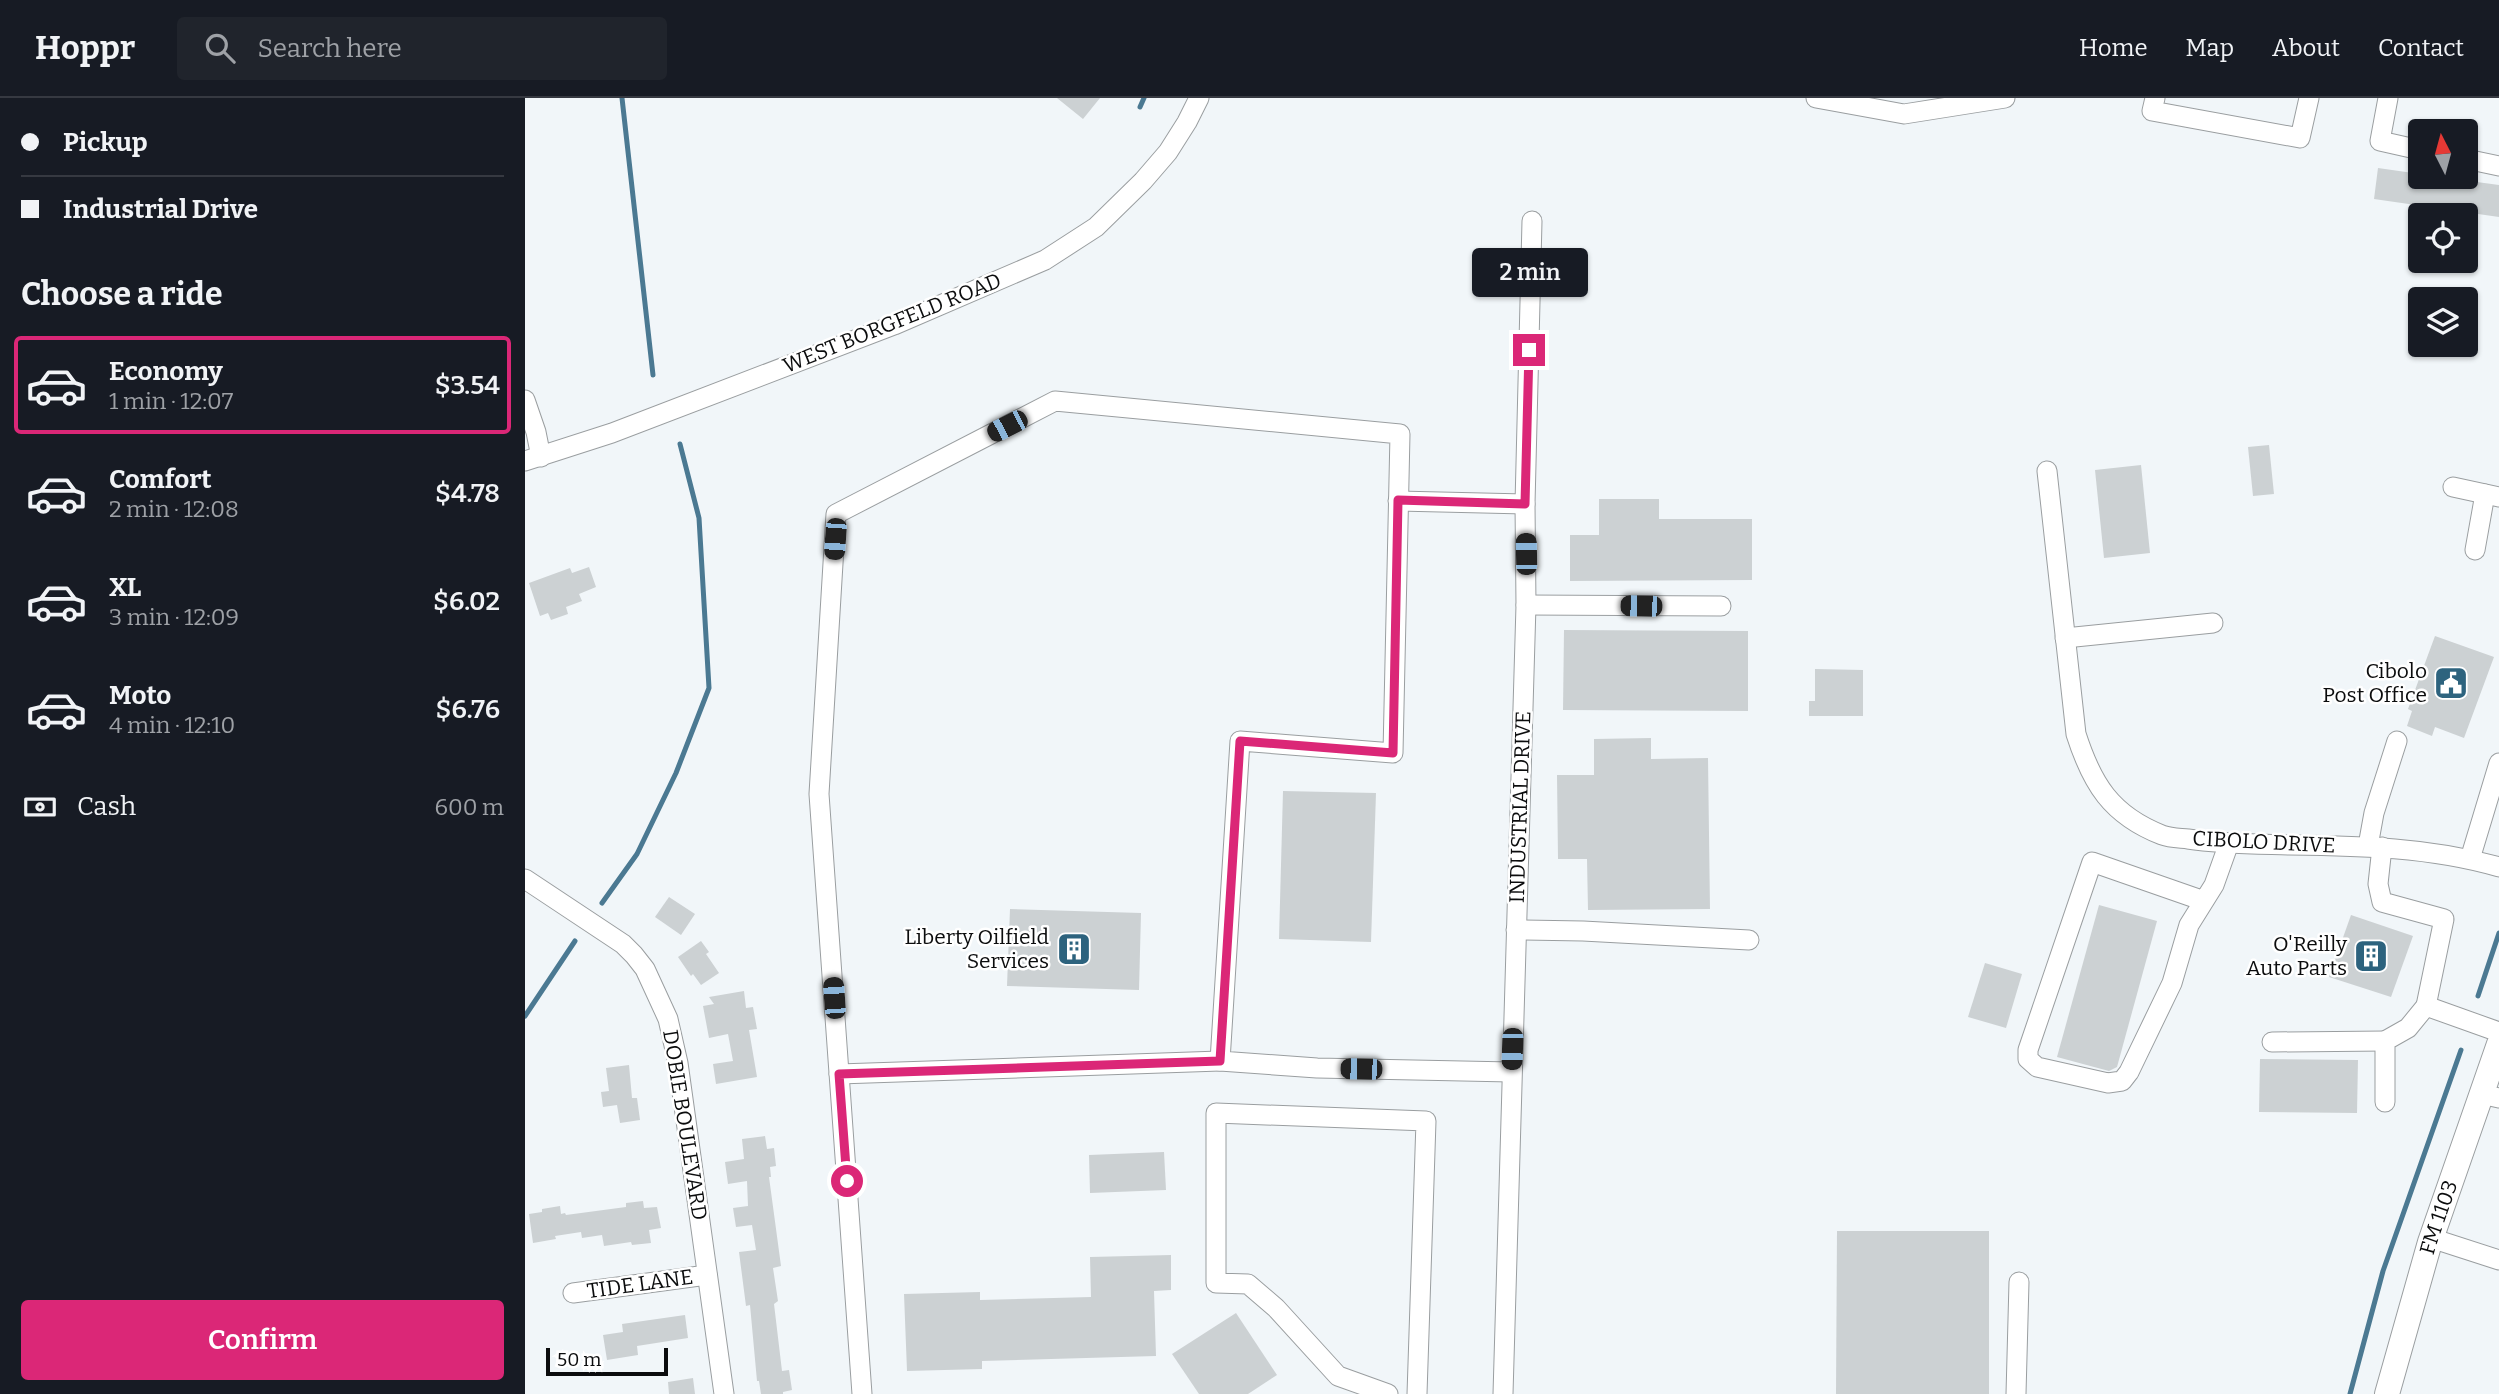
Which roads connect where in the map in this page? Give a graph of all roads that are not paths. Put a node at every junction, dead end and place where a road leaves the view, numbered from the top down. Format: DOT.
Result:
graph roads {
  1 [pos="1199,98"];
  2 [pos="1817,98"];
  3 [pos="2005,98"];
  4 [pos="2155,98"];
  5 [pos="2309,98"];
  6 [pos="2388,98"];
  7 [pos="1966,101"];
  8 [pos="2408,147"];
  9 [pos="2478,162"];
  10 [pos="2499,166"];
  11 [pos="1532,221"];
  12 [pos="525,400"];
  13 [pos="533,459"];
  14 [pos="2047,471"];
  15 [pos="2453,487"];
  16 [pos="2492,496"];
  17 [pos="1398,500"];
  18 [pos="1525,504"];
  19 [pos="2475,551"];
  20 [pos="1526,605"];
  21 [pos="1721,606"];
  22 [pos="2213,623"];
  23 [pos="2065,638"];
  24 [pos="2397,741"];
  25 [pos="2499,763"];
  26 [pos="2229,843"];
  27 [pos="2375,847"];
  28 [pos="2470,859"];
  29 [pos="2499,867"];
  30 [pos="525,879"];
  31 [pos="2204,901"];
  32 [pos="1516,930"];
  33 [pos="1749,940"];
  34 [pos="2426,1006"];
  35 [pos="2499,1032"];
  36 [pos="2385,1041"];
  37 [pos="2272,1042"];
  38 [pos="2499,1044"];
  39 [pos="1220,1061"];
  40 [pos="1511,1072"];
  41 [pos="839,1074"];
  42 [pos="2490,1096"];
  43 [pos="2385,1102"];
  44 [pos="2431,1238"];
  45 [pos="2499,1260"];
  46 [pos="707,1275"];
  47 [pos="2019,1282"];
  48 [pos="573,1293"];
  49 [pos="724,1394"];
  50 [pos="862,1394"];
  51 [pos="1388,1394"];
  52 [pos="1417,1394"];
  53 [pos="1503,1394"];
  54 [pos="2016,1394"];
  55 [pos="2387,1394"];
  1 -- 13 [label="street, WEST BORGFELD ROAD"];
  2 -- 7 [label="street"];
  3 -- 7 [label="street"];
  4 -- 5 [label="street"];
  6 -- 8 [label="street"];
  9 -- 10 [label="street"];
  11 -- 18 [label="street, INDUSTRIAL DRIVE"];
  12 -- 13 [label="street"];
  14 -- 23 [label="street, CIBOLO DRIVE"];
  15 -- 16 [label="street"];
  16 -- 19 [label="street"];
  17 -- 18 [label="street"];
  17 -- 39 [label="street"];
  17 -- 41 [label="street"];
  18 -- 20 [label="street, INDUSTRIAL DRIVE"];
  20 -- 21 [label="street"];
  20 -- 32 [label="street, INDUSTRIAL DRIVE"];
  22 -- 23 [label="street"];
  23 -- 26 [label="street, CIBOLO DRIVE"];
  24 -- 27 [label="street"];
  25 -- 28 [label="street"];
  26 -- 27 [label="street, CIBOLO DRIVE"];
  26 -- 31 [label="street"];
  27 -- 28 [label="street, CIBOLO DRIVE"];
  27 -- 34 [label="street"];
  28 -- 29 [label="street, CIBOLO DRIVE"];
  30 -- 46 [label="street, DOBIE BOULEVARD"];
  31 -- 31 [label="street"];
  32 -- 33 [label="street"];
  32 -- 40 [label="street, INDUSTRIAL DRIVE"];
  34 -- 35 [label="street"];
  34 -- 36 [label="street"];
  36 -- 37 [label="street"];
  36 -- 43 [label="street"];
  38 -- 42 [label="main road, FM 1103 / FM 1103"];
  39 -- 40 [label="street"];
  39 -- 41 [label="street"];
  40 -- 53 [label="street, INDUSTRIAL DRIVE"];
  41 -- 50 [label="street"];
  42 -- 44 [label="main road, FM 1103 / FM 1103"];
  44 -- 45 [label="street"];
  44 -- 55 [label="main road, FM 1103 / FM 1103"];
  46 -- 48 [label="street, TIDE LANE"];
  46 -- 49 [label="street, DOBIE BOULEVARD"];
  47 -- 54 [label="street"];
  51 -- 52 [label="street"];
}
